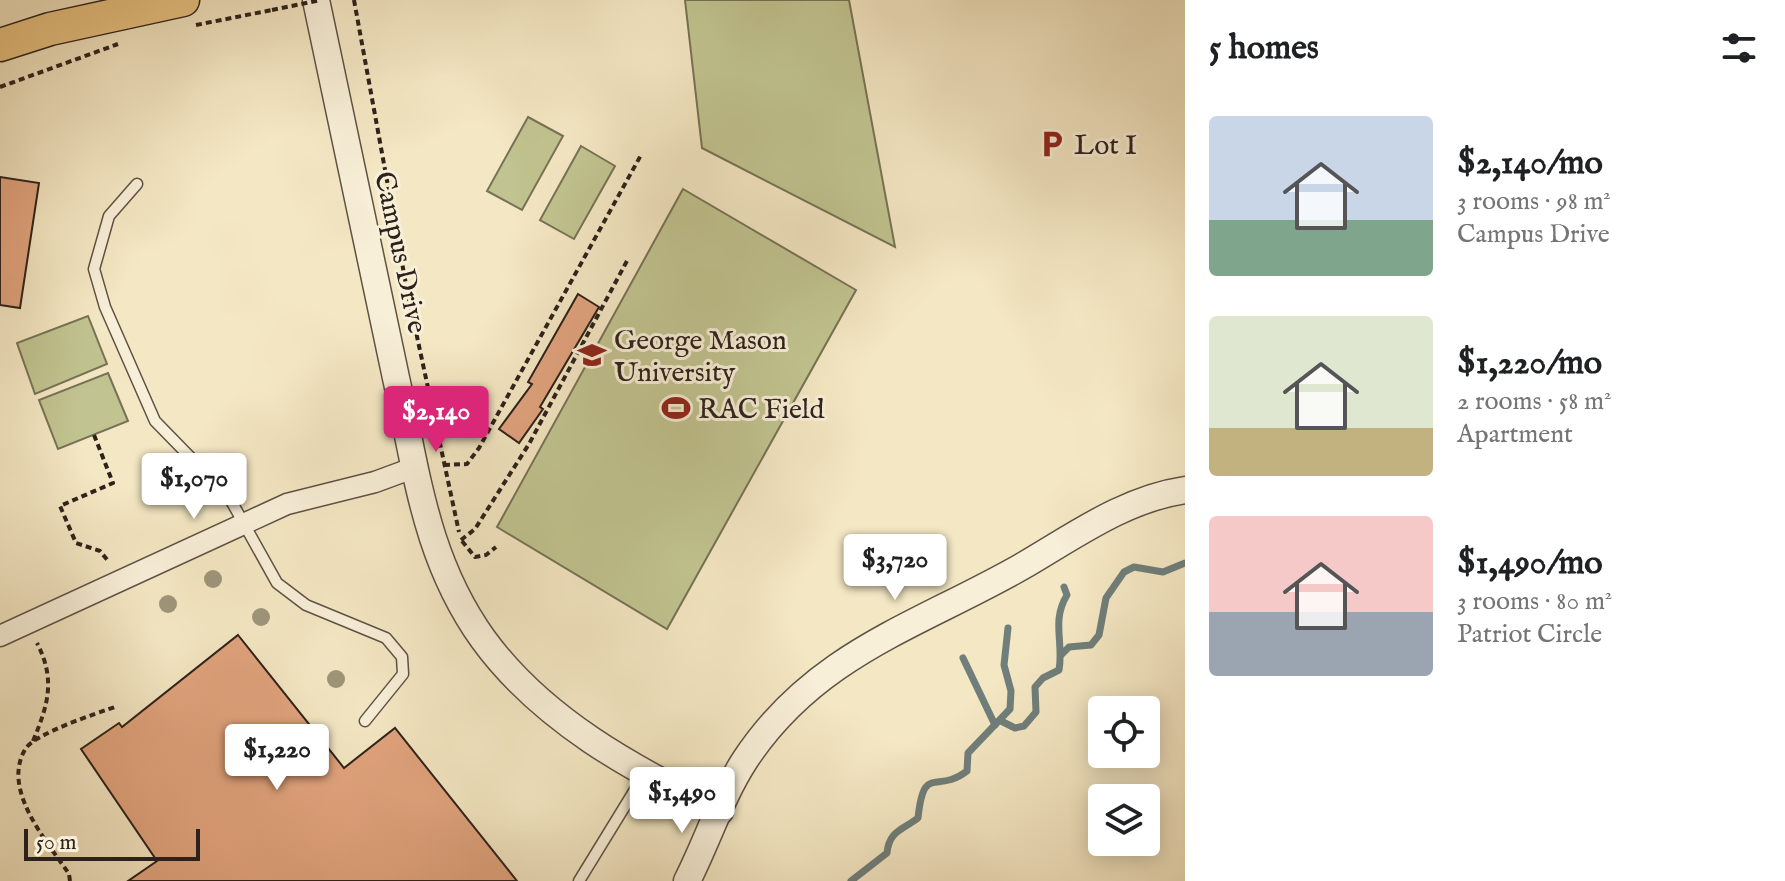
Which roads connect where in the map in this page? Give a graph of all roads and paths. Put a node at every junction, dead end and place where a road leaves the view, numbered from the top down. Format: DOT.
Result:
graph roads {
  1 [pos="318,0"];
  2 [pos="354,0"];
  3 [pos="182,14"];
  4 [pos="122,43"];
  5 [pos="0,45"];
  6 [pos="0,87"];
  7 [pos="641,155"];
  8 [pos="137,184"];
  9 [pos="628,259"];
  10 [pos="94,435"];
  11 [pos="444,465"];
  12 [pos="413,468"];
  13 [pos="1185,490"];
  14 [pos="243,522"];
  15 [pos="461,540"];
  16 [pos="433,546"];
  17 [pos="496,547"];
  18 [pos="126,577"];
  19 [pos="25,624"];
  20 [pos="0,636"];
  21 [pos="115,707"];
  22 [pos="365,721"];
  23 [pos="32,743"];
  24 [pos="645,773"];
  25 [pos="720,811"];
  26 [pos="70,881"];
  27 [pos="579,881"];
  28 [pos="687,881"];
  1 -- 3 [label="path, bridge"];
  1 -- 12 [label="street, Campus Drive"];
  2 -- 11 [label="path"];
  3 -- 5 [label="main road"];
  4 -- 6 [label="path"];
  7 -- 11 [label="path"];
  8 -- 14 [label="lane"];
  9 -- 15 [label="path"];
  10 -- 18 [label="path"];
  11 -- 15 [label="path"];
  12 -- 14 [label="street"];
  12 -- 16 [label="street, Campus Drive"];
  13 -- 25 [label="street"];
  14 -- 18 [label="street"];
  14 -- 22 [label="lane"];
  15 -- 16 [label="path"];
  15 -- 17 [label="path"];
  16 -- 24 [label="street, Campus Drive"];
  18 -- 19 [label="street"];
  19 -- 20 [label="street"];
  19 -- 23 [label="path"];
  21 -- 23 [label="path"];
  23 -- 26 [label="path"];
  24 -- 25 [label="street, Campus Drive"];
  24 -- 27 [label="lane"];
  25 -- 28 [label="street"];
}
